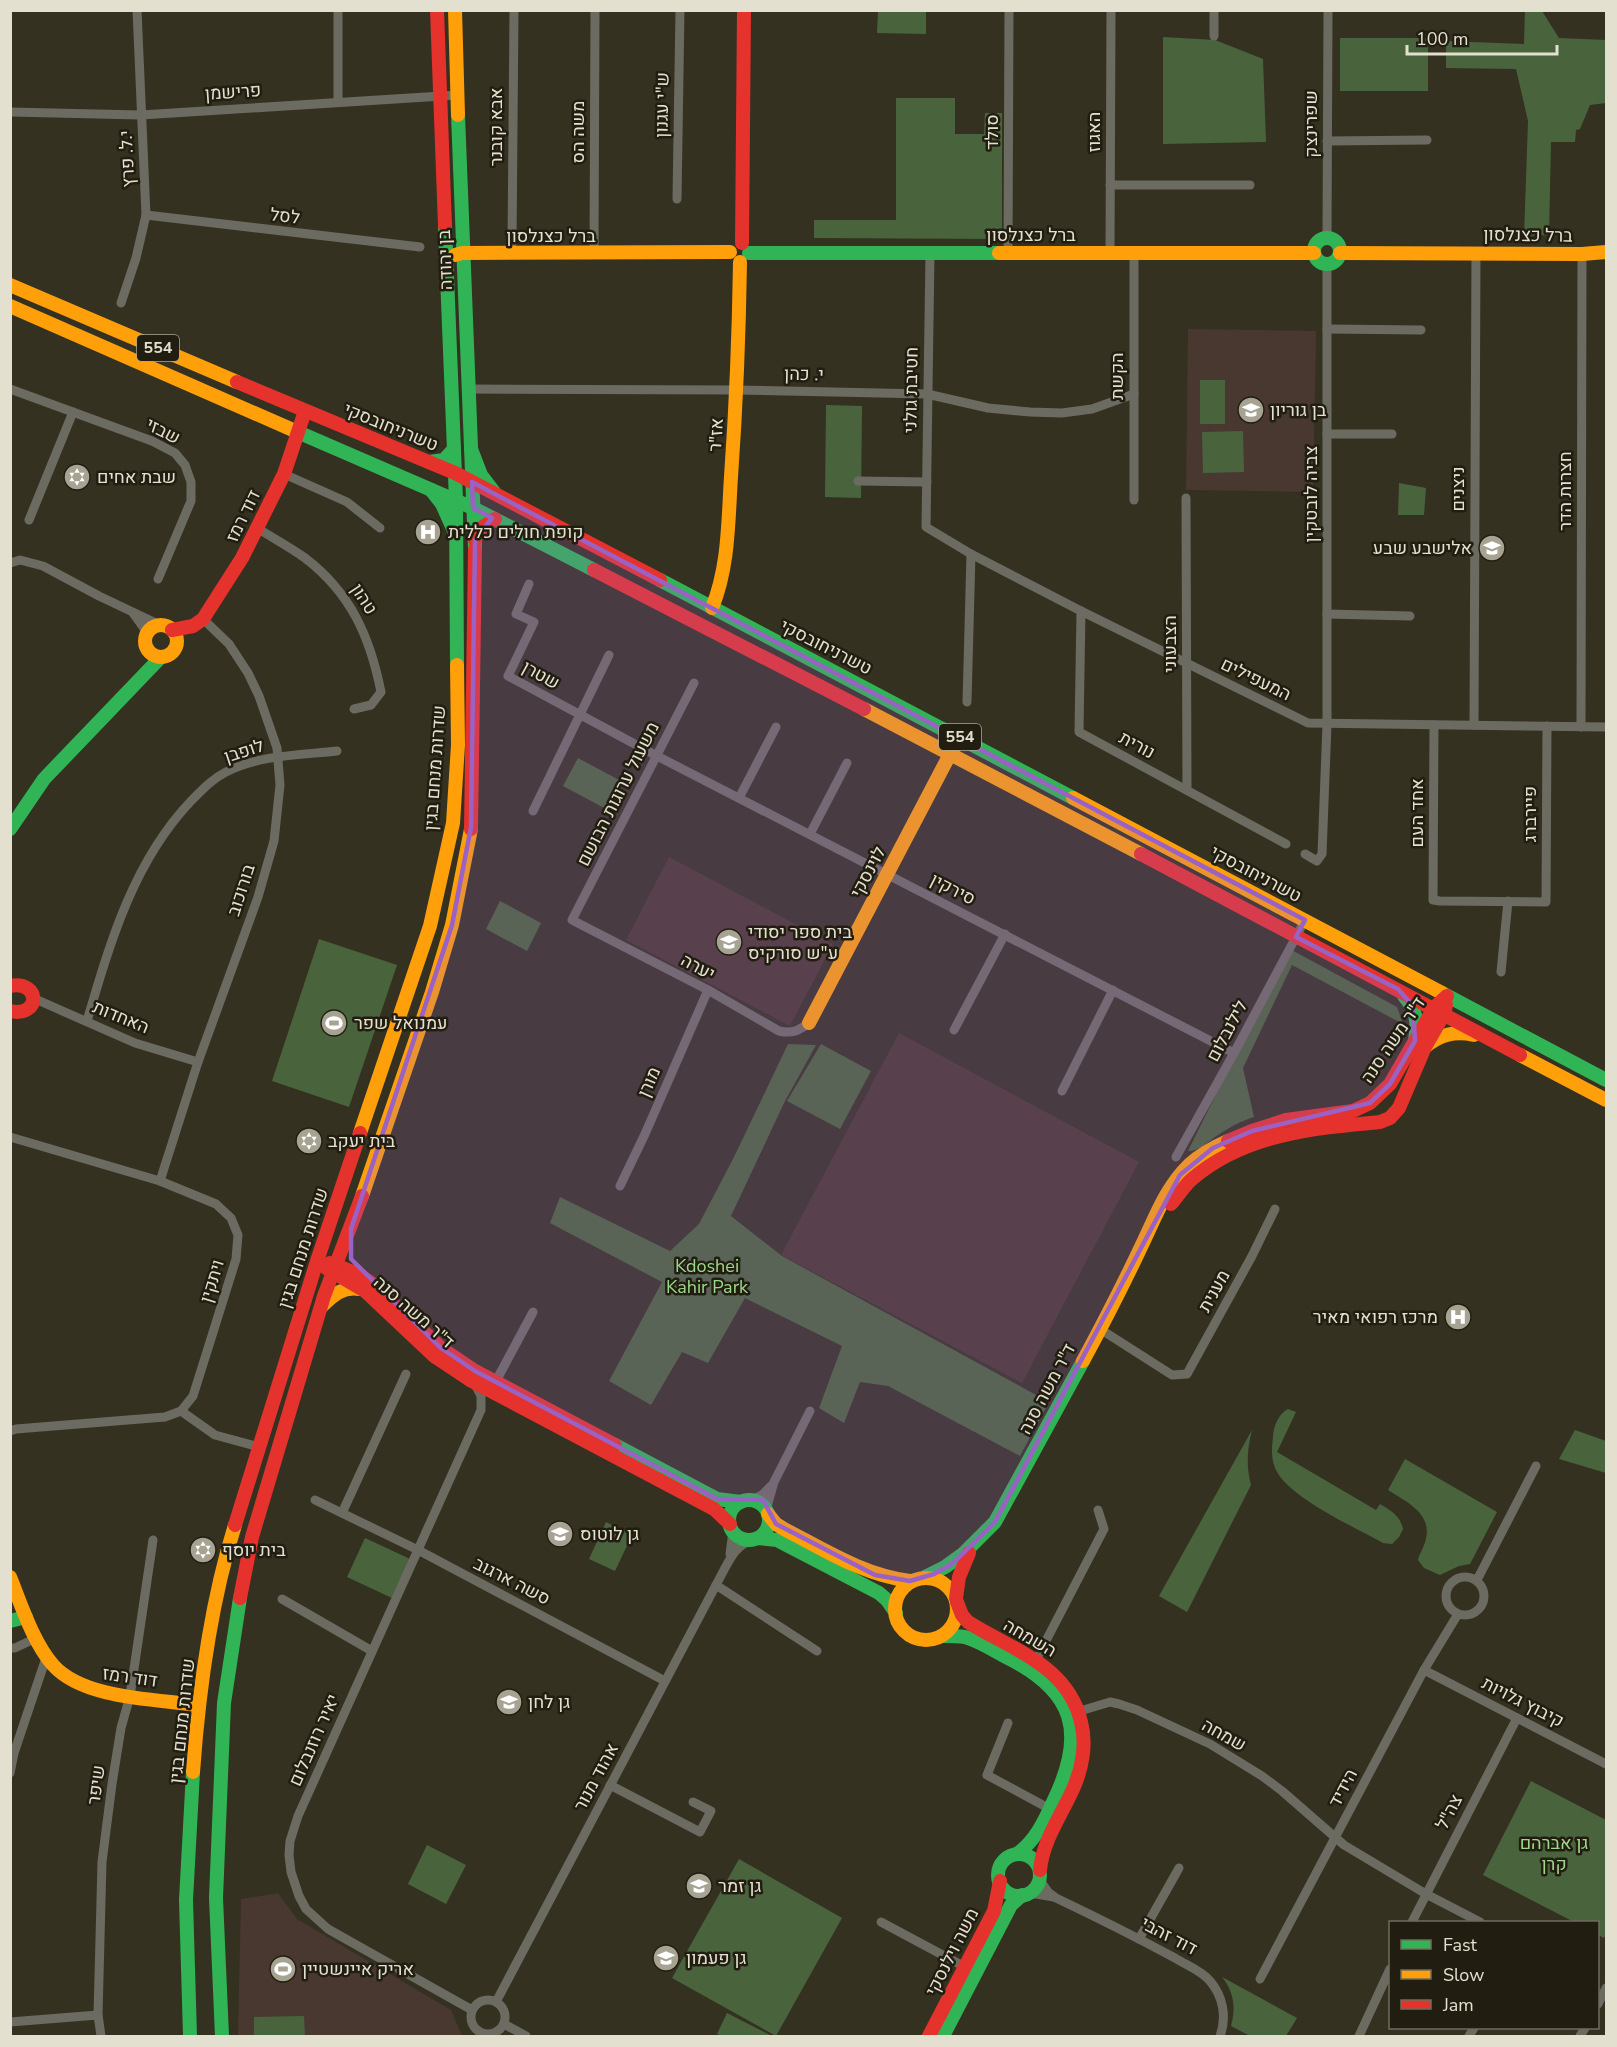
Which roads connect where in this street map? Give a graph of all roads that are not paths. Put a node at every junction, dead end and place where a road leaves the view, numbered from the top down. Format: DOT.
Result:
graph roads {
  1 [pos="137,10"];
  2 [pos="338,10"];
  3 [pos="437,10"];
  4 [pos="455,10"];
  5 [pos="514,10"];
  6 [pos="595,10"];
  7 [pos="680,10"];
  8 [pos="744,10"];
  9 [pos="1009,10"];
  10 [pos="1111,10"];
  11 [pos="1214,10"];
  12 [pos="1328,10"];
  13 [pos="1214,36"];
  14 [pos="458,94"];
  15 [pos="439,95"];
  16 [pos="338,102"];
  17 [pos="10,112"];
  18 [pos="141,115"];
  19 [pos="1427,140"];
  20 [pos="1327,141"];
  21 [pos="1110,185"];
  22 [pos="1250,185"];
  23 [pos="677,199"];
  24 [pos="146,215"];
  25 [pos="1327,238"];
  26 [pos="512,243"];
  27 [pos="420,247"];
  28 [pos="1476,252"];
  29 [pos="1606,252"];
  30 [pos="462,253"];
  31 [pos="594,253"];
  32 [pos="744,253"];
  33 [pos="930,253"];
  34 [pos="1008,253"];
  35 [pos="1110,253"];
  36 [pos="1134,253"];
  37 [pos="1314,253"];
  38 [pos="1340,253"];
  39 [pos="1582,254"];
  40 [pos="446,261"];
  41 [pos="1327,264"];
  42 [pos="10,285"];
  43 [pos="121,303"];
  44 [pos="10,306"];
  45 [pos="1327,329"];
  46 [pos="1420,330"];
  47 [pos="10,389"];
  48 [pos="469,389"];
  49 [pos="737,390"];
  50 [pos="927,394"];
  51 [pos="1134,394"];
  52 [pos="305,411"];
  53 [pos="73,412"];
  54 [pos="297,432"];
  55 [pos="1392,434"];
  56 [pos="1327,435"];
  57 [pos="454,449"];
  58 [pos="471,449"];
  59 [pos="429,462"];
  60 [pos="455,473"];
  61 [pos="284,474"];
  62 [pos="858,481"];
  63 [pos="472,482"];
  64 [pos="927,482"];
  65 [pos="427,486"];
  66 [pos="495,495"];
  67 [pos="1186,498"];
  68 [pos="456,500"];
  69 [pos="1134,500"];
  70 [pos="473,508"];
  71 [pos="495,519"];
  72 [pos="29,520"];
  73 [pos="926,527"];
  74 [pos="257,528"];
  75 [pos="380,528"];
  76 [pos="456,535"];
  77 [pos="475,540"];
  78 [pos="971,554"];
  79 [pos="10,563"];
  80 [pos="158,579"];
  81 [pos="529,584"];
  82 [pos="712,608"];
  83 [pos="132,611"];
  84 [pos="1081,611"];
  85 [pos="1327,614"];
  86 [pos="1410,616"];
  87 [pos="198,622"];
  88 [pos="166,628"];
  89 [pos="148,633"];
  90 [pos="177,643"];
  91 [pos="148,650"];
  92 [pos="609,655"];
  93 [pos="161,657"];
  94 [pos="1186,664"];
  95 [pos="139,679"];
  96 [pos="694,683"];
  97 [pos="967,702"];
  98 [pos="354,709"];
  99 [pos="580,715"];
  100 [pos="1327,724"];
  101 [pos="1434,725"];
  102 [pos="1474,726"];
  103 [pos="1547,726"];
  104 [pos="776,727"];
  105 [pos="1606,727"];
  106 [pos="1581,728"];
  107 [pos="959,737"];
  108 [pos="338,751"];
  109 [pos="950,754"];
  110 [pos="657,756"];
  111 [pos="278,757"];
  112 [pos="847,763"];
  113 [pos="1187,790"];
  114 [pos="739,798"];
  115 [pos="533,811"];
  116 [pos="10,829"];
  117 [pos="810,834"];
  118 [pos="1286,844"];
  119 [pos="1305,854"];
  120 [pos="887,874"];
  121 [pos="1508,901"];
  122 [pos="572,920"];
  123 [pos="1305,920"];
  124 [pos="1005,934"];
  125 [pos="1296,937"];
  126 [pos="1501,972"];
  127 [pos="12,982"];
  128 [pos="1398,989"];
  129 [pos="708,990"];
  130 [pos="1113,990"];
  131 [pos="1447,996"];
  132 [pos="33,998"];
  133 [pos="1439,1011"];
  134 [pos="11,1012"];
  135 [pos="87,1021"];
  136 [pos="809,1023"];
  137 [pos="954,1030"];
  138 [pos="1489,1038"];
  139 [pos="1420,1044"];
  140 [pos="1234,1053"];
  141 [pos="198,1062"];
  142 [pos="1606,1080"];
  143 [pos="1062,1091"];
  144 [pos="1606,1100"];
  145 [pos="10,1137"];
  146 [pos="1176,1157"];
  147 [pos="160,1181"];
  148 [pos="620,1186"];
  149 [pos="1275,1209"];
  150 [pos="351,1228"];
  151 [pos="1142,1248"];
  152 [pos="317,1260"];
  153 [pos="335,1269"];
  154 [pos="366,1286"];
  155 [pos="321,1307"];
  156 [pos="533,1312"];
  157 [pos="1100,1329"];
  158 [pos="406,1374"];
  159 [pos="474,1382"];
  160 [pos="495,1382"];
  161 [pos="505,1399"];
  162 [pos="481,1410"];
  163 [pos="181,1411"];
  164 [pos="810,1412"];
  165 [pos="10,1431"];
  166 [pos="259,1447"];
  167 [pos="1536,1466"];
  168 [pos="774,1482"];
  169 [pos="315,1500"];
  170 [pos="746,1501"];
  171 [pos="1098,1510"];
  172 [pos="767,1512"];
  173 [pos="342,1513"];
  174 [pos="731,1527"];
  175 [pos="754,1539"];
  176 [pos="153,1540"];
  177 [pos="977,1542"];
  178 [pos="418,1550"];
  179 [pos="725,1568"];
  180 [pos="10,1577"];
  181 [pos="924,1577"];
  182 [pos="1477,1580"];
  183 [pos="910,1581"];
  184 [pos="716,1585"];
  185 [pos="282,1599"];
  186 [pos="956,1600"];
  187 [pos="896,1613"];
  188 [pos="1458,1614"];
  189 [pos="26,1617"];
  190 [pos="10,1621"];
  191 [pos="942,1636"];
  192 [pos="36,1638"];
  193 [pos="10,1648"];
  194 [pos="372,1651"];
  195 [pos="818,1651"];
  196 [pos="47,1655"];
  197 [pos="1036,1660"];
  198 [pos="1424,1671"];
  199 [pos="665,1681"];
  200 [pos="130,1696"];
  201 [pos="198,1705"];
  202 [pos="1075,1713"];
  203 [pos="1516,1718"];
  204 [pos="1008,1723"];
  205 [pos="1606,1763"];
  206 [pos="10,1773"];
  207 [pos="610,1785"];
  208 [pos="693,1802"];
  209 [pos="1050,1809"];
  210 [pos="1336,1836"];
  211 [pos="1017,1854"];
  212 [pos="1179,1868"];
  213 [pos="1040,1875"];
  214 [pos="1000,1881"];
  215 [pos="1026,1894"];
  216 [pos="1426,1894"];
  217 [pos="1056,1898"];
  218 [pos="1413,1921"];
  219 [pos="1476,1921"];
  220 [pos="881,1922"];
  221 [pos="1139,1938"];
  222 [pos="965,1967"];
  223 [pos="1389,1971"];
  224 [pos="1260,1979"];
  225 [pos="496,2002"];
  226 [pos="472,2010"];
  227 [pos="98,2015"];
  228 [pos="10,2022"];
  229 [pos="504,2024"];
  230 [pos="101,2037"];
  231 [pos="189,2037"];
  232 [pos="222,2037"];
  233 [pos="526,2037"];
  234 [pos="929,2037"];
  235 [pos="943,2037"];
  236 [pos="1220,2037"];
  237 [pos="1359,2037"];
  1 -- 18 [label="street, י.ל. פרץ"];
  2 -- 16 [label="street"];
  3 -- 15 [label="main road, בן יהודה"];
  4 -- 14 [label="main road, בן יהודה"];
  5 -- 26 [label="street, אבא קובנר"];
  6 -- 31 [label="street, משה הס"];
  7 -- 23 [label="street, ש\"י עגנון"];
  8 -- 32 [label="main road, אז\"ר"];
  9 -- 34 [label="street, סולד"];
  10 -- 21 [label="street, האגוז"];
  11 -- 13 [label="street"];
  12 -- 20 [label="street, שפרינצק"];
  14 -- 15 [label="street, פרישמן"];
  14 -- 30 [label="main road, בן יהודה"];
  15 -- 16 [label="street, פרישמן"];
  15 -- 40 [label="main road, בן יהודה"];
  16 -- 18 [label="street, פרישמן"];
  17 -- 18 [label="street, פרישמן"];
  18 -- 24 [label="street, י.ל. פרץ"];
  19 -- 20 [label="street"];
  20 -- 25 [label="street, שפרינצק"];
  21 -- 22 [label="street"];
  21 -- 35 [label="street, האגוז"];
  24 -- 27 [label="street, לסל"];
  24 -- 43 [label="street, י.ל. פרץ"];
  25 -- 37 [label="main road"];
  25 -- 38 [label="main road"];
  28 -- 38 [label="main road, ברל כצנלסון"];
  28 -- 39 [label="main road, ברל כצנלסון"];
  28 -- 102 [label="street, ניצנים"];
  29 -- 39 [label="main road, ברל כצנלסון"];
  30 -- 31 [label="main road, ברל כצנלסון"];
  30 -- 40 [label="main road, ברל כצנלסון"];
  30 -- 48 [label="main road, בן יהודה"];
  31 -- 32 [label="main road, ברל כצנלסון"];
  32 -- 33 [label="main road, ברל כצנלסון"];
  32 -- 49 [label="main road, אז\"ר"];
  33 -- 34 [label="main road, ברל כצנלסון"];
  33 -- 50 [label="street, חטיבת גולני"];
  34 -- 35 [label="main road, ברל כצנלסון"];
  35 -- 36 [label="main road, ברל כצנלסון"];
  36 -- 37 [label="main road, ברל כצנלסון"];
  36 -- 51 [label="street, הקשת"];
  37 -- 41 [label="main road"];
  38 -- 41 [label="main road"];
  39 -- 106 [label="street, חצרות הדר"];
  40 -- 57 [label="main road, בן יהודה"];
  41 -- 45 [label="street, צביה לובטקין"];
  42 -- 52 [label="main road, טשרניחובסקי / 554"];
  44 -- 54 [label="main road, טשרניחובסקי / 554"];
  45 -- 46 [label="street"];
  45 -- 56 [label="street, צביה לובטקין"];
  47 -- 53 [label="street, שבזי"];
  48 -- 49 [label="street, י. כהן"];
  48 -- 58 [label="main road, בן יהודה"];
  49 -- 50 [label="street, י. כהן"];
  49 -- 82 [label="main road, אז\"ר"];
  50 -- 51 [label="street, י. כהן"];
  50 -- 64 [label="street, חטיבת גולני"];
  51 -- 69 [label="street, הקשת"];
  52 -- 54 [label="main road, דוד רמז"];
  52 -- 59 [label="main road, טשרניחובסקי / 554"];
  53 -- 72 [label="street"];
  53 -- 80 [label="street, שבזי"];
  54 -- 61 [label="main road, דוד רמז"];
  54 -- 65 [label="main road, טשרניחובסקי / 554"];
  55 -- 56 [label="street"];
  56 -- 85 [label="street, צביה לובטקין"];
  57 -- 59 [label="main road"];
  57 -- 60 [label="main road, בן יהודה"];
  58 -- 63 [label="main road, בן יהודה"];
  58 -- 66 [label="main road"];
  59 -- 60 [label="main road, טשרניחובסקי / 554"];
  60 -- 63 [label="main road, טשרניחובסקי / 554"];
  60 -- 68 [label="main road, שדרות מנחם בגין"];
  61 -- 74 [label="main road, דוד רמז"];
  61 -- 75 [label="street"];
  62 -- 64 [label="street"];
  63 -- 66 [label="main road, טשרניחובסקי / 554"];
  63 -- 70 [label="main road, בן יהודה"];
  64 -- 73 [label="street, חטיבת גולני"];
  65 -- 68 [label="main road, טשרניחובסקי / 554"];
  65 -- 76 [label="main road"];
  66 -- 82 [label="main road, טשרניחובסקי / 554"];
  67 -- 94 [label="street, הצבעוני"];
  68 -- 70 [label="main road, טשרניחובסקי / 554"];
  68 -- 76 [label="main road, שדרות מנחם בגין"];
  70 -- 71 [label="main road, טשרניחובסקי / 554"];
  70 -- 77 [label="main road, שדרות מנחם בגין"];
  71 -- 77 [label="main road"];
  71 -- 109 [label="main road, טשרניחובסקי / 554"];
  73 -- 78 [label="street, המעפילים"];
  74 -- 87 [label="main road, דוד רמז"];
  74 -- 98 [label="street, טהון"];
  76 -- 152 [label="main road, שדרות מנחם בגין"];
  77 -- 150 [label="main road, שדרות מנחם בגין"];
  78 -- 84 [label="street, המעפילים"];
  78 -- 97 [label="street"];
  79 -- 83 [label="street"];
  81 -- 99 [label="street, שטרן"];
  82 -- 107 [label="main road, טשרניחובסקי / 554"];
  83 -- 88 [label="street"];
  83 -- 89 [label="street"];
  84 -- 94 [label="street, המעפילים"];
  84 -- 113 [label="street, נורית"];
  85 -- 86 [label="street"];
  85 -- 100 [label="street, צביה לובטקין"];
  87 -- 88 [label="main road"];
  87 -- 90 [label="main road, דוד רמז"];
  87 -- 111 [label="street, בורוכוב"];
  88 -- 89 [label="main road"];
  88 -- 90 [label="main road"];
  89 -- 91 [label="main road"];
  90 -- 93 [label="main road"];
  91 -- 93 [label="main road"];
  91 -- 95 [label="main road"];
  92 -- 99 [label="street"];
  93 -- 95 [label="main road"];
  94 -- 100 [label="street, המעפילים"];
  94 -- 113 [label="street, הצבעוני"];
  95 -- 116 [label="main road"];
  96 -- 110 [label="street, משעול ערוגות הבושם"];
  99 -- 110 [label="street, שטרן"];
  99 -- 115 [label="street"];
  100 -- 101 [label="street, המעפילים"];
  100 -- 119 [label="street, צביה לובטקין"];
  101 -- 102 [label="street, המעפילים"];
  101 -- 121 [label="street, אחד העם"];
  102 -- 103 [label="street, המעפילים"];
  103 -- 106 [label="street, המעפילים"];
  103 -- 121 [label="street, פיירברג"];
  104 -- 114 [label="street"];
  105 -- 106 [label="street, המעפילים"];
  107 -- 109 [label="main road, לוינסקי"];
  107 -- 123 [label="main road, טשרניחובסקי / 554"];
  108 -- 111 [label="street, לופבן"];
  109 -- 120 [label="main road, לוינסקי"];
  109 -- 125 [label="main road, טשרניחובסקי / 554"];
  110 -- 114 [label="street, סירקין"];
  110 -- 122 [label="street, משעול ערוגות הבושם"];
  111 -- 135 [label="street, לופבן"];
  111 -- 141 [label="street, בורוכוב"];
  112 -- 117 [label="street"];
  113 -- 118 [label="street, נורית"];
  114 -- 117 [label="street, סירקין"];
  117 -- 120 [label="street, סירקין"];
  120 -- 124 [label="street, סירקין"];
  120 -- 136 [label="main road, לוינסקי"];
  121 -- 126 [label="street"];
  122 -- 129 [label="street, יערה"];
  123 -- 125 [label="street, לילנבלום"];
  123 -- 131 [label="main road, טשרניחובסקי / 554"];
  124 -- 130 [label="street, סירקין"];
  124 -- 137 [label="street"];
  125 -- 128 [label="main road, טשרניחובסקי / 554"];
  125 -- 140 [label="street, לילנבלום"];
  127 -- 132 [label="main road"];
  128 -- 133 [label="main road, טשרניחובסקי / 554"];
  128 -- 139 [label="main road"];
  129 -- 136 [label="street, יערה"];
  129 -- 148 [label="street, מורן"];
  130 -- 140 [label="street, סירקין"];
  130 -- 143 [label="street"];
  131 -- 133 [label="main road, ד\"ר משה סנה"];
  131 -- 142 [label="main road, טשרניחובסקי / 554"];
  132 -- 134 [label="main road"];
  132 -- 135 [label="street, האחדות"];
  133 -- 138 [label="main road, טשרניחובסקי / 554"];
  133 -- 139 [label="main road, ד\"ר משה סנה"];
  135 -- 141 [label="street, האחדות"];
  138 -- 139 [label="main road"];
  138 -- 144 [label="main road, טשרניחובסקי / 554"];
  139 -- 151 [label="main road, ד\"ר משה סנה"];
  139 -- 151 [label="main road, ד\"ר משה סנה"];
  140 -- 146 [label="street, לילנבלום"];
  141 -- 147 [label="street, בורוכוב"];
  145 -- 147 [label="street, ויתקין"];
  147 -- 163 [label="street, ויתקין"];
  149 -- 157 [label="street, מענית"];
  150 -- 153 [label="main road, שדרות מנחם בגין"];
  150 -- 154 [label="main road"];
  151 -- 157 [label="main road, ד\"ר משה סנה"];
  152 -- 153 [label="main road, ד\"ר משה סנה"];
  152 -- 166 [label="main road, שדרות מנחם בגין"];
  153 -- 154 [label="main road, ד\"ר משה סנה"];
  153 -- 155 [label="main road, שדרות מנחם בגין"];
  154 -- 155 [label="main road"];
  154 -- 159 [label="main road, ד\"ר משה סנה"];
  154 -- 160 [label="main road, ד\"ר משה סנה"];
  155 -- 232 [label="main road, שדרות מנחם בגין"];
  156 -- 160 [label="street"];
  157 -- 177 [label="main road, ד\"ר משה סנה"];
  158 -- 173 [label="street"];
  159 -- 161 [label="main road, ד\"ר משה סנה"];
  159 -- 162 [label="street"];
  160 -- 170 [label="main road, ד\"ר משה סנה"];
  161 -- 162 [label="street"];
  161 -- 174 [label="main road, ד\"ר משה סנה"];
  162 -- 178 [label="street, יאיר רוזנבלום"];
  163 -- 165 [label="street"];
  163 -- 166 [label="street"];
  164 -- 168 [label="street"];
  166 -- 201 [label="main road, שדרות מנחם בגין"];
  167 -- 182 [label="street"];
  168 -- 170 [label="street"];
  168 -- 172 [label="street"];
  169 -- 173 [label="street, סשה ארגוב"];
  170 -- 172 [label="main road"];
  170 -- 174 [label="main road"];
  171 -- 197 [label="street"];
  172 -- 175 [label="main road"];
  172 -- 183 [label="main road"];
  173 -- 178 [label="street, סשה ארגוב"];
  174 -- 175 [label="main road"];
  174 -- 179 [label="street, אהוד מנור"];
  175 -- 179 [label="street, אהוד מנור"];
  175 -- 187 [label="main road"];
  176 -- 200 [label="street, שיפר"];
  177 -- 181 [label="main road, ד\"ר משה סנה"];
  177 -- 186 [label="main road, ד\"ר משה סנה"];
  178 -- 194 [label="street, יאיר רוזנבלום"];
  178 -- 199 [label="street, סשה ארגוב"];
  179 -- 184 [label="street, אהוד מנור"];
  180 -- 189 [label="main road, דוד רמז"];
  181 -- 183 [label="main road"];
  181 -- 186 [label="main road"];
  182 -- 188 [label="street"];
  182 -- 188 [label="street"];
  183 -- 187 [label="main road"];
  184 -- 195 [label="street"];
  184 -- 199 [label="street, אהוד מנור"];
  185 -- 194 [label="street"];
  186 -- 191 [label="main road"];
  186 -- 197 [label="main road, השמחה"];
  187 -- 191 [label="main road"];
  188 -- 198 [label="street, הידיד"];
  189 -- 190 [label="main road"];
  189 -- 192 [label="main road, דוד רמז"];
  191 -- 202 [label="main road, השמחה"];
  192 -- 193 [label="street"];
  192 -- 196 [label="main road, דוד רמז"];
  194 -- 226 [label="street, יאיר רוזנבלום"];
  196 -- 200 [label="main road, דוד רמז"];
  196 -- 206 [label="street"];
  197 -- 202 [label="main road, השמחה"];
  198 -- 203 [label="street, קיבוץ גלויות"];
  198 -- 210 [label="street, הידיד"];
  199 -- 207 [label="street, אהוד מנור"];
  200 -- 201 [label="main road, דוד רמז"];
  200 -- 227 [label="street, שיפר"];
  201 -- 231 [label="main road, שדרות מנחם בגין"];
  202 -- 209 [label="main road"];
  202 -- 210 [label="street, שמחה"];
  202 -- 213 [label="main road"];
  203 -- 205 [label="street, קיבוץ גלויות"];
  203 -- 216 [label="street, צה\"ל"];
  204 -- 209 [label="street"];
  207 -- 208 [label="street"];
  207 -- 225 [label="street, אהוד מנור"];
  209 -- 211 [label="main road"];
  210 -- 216 [label="street, שמחה"];
  210 -- 224 [label="street, הידיד"];
  211 -- 213 [label="main road"];
  211 -- 214 [label="main road"];
  212 -- 221 [label="street"];
  213 -- 215 [label="main road"];
  213 -- 217 [label="street, דוד זהבי"];
  214 -- 215 [label="main road"];
  214 -- 222 [label="main road, משה וילנסקי"];
  215 -- 217 [label="street, דוד זהבי"];
  215 -- 235 [label="main road, משה וילנסקי"];
  216 -- 218 [label="street, צה\"ל"];
  216 -- 219 [label="street, שמחה"];
  217 -- 221 [label="street, דוד זהבי"];
  220 -- 222 [label="street"];
  221 -- 236 [label="street, דוד זהבי"];
  222 -- 234 [label="main road, משה וילנסקי"];
  223 -- 237 [label="street"];
  225 -- 226 [label="street"];
  225 -- 229 [label="street"];
  226 -- 229 [label="street"];
  227 -- 228 [label="street"];
  227 -- 230 [label="street, שיפר"];
  229 -- 233 [label="street"];
}
